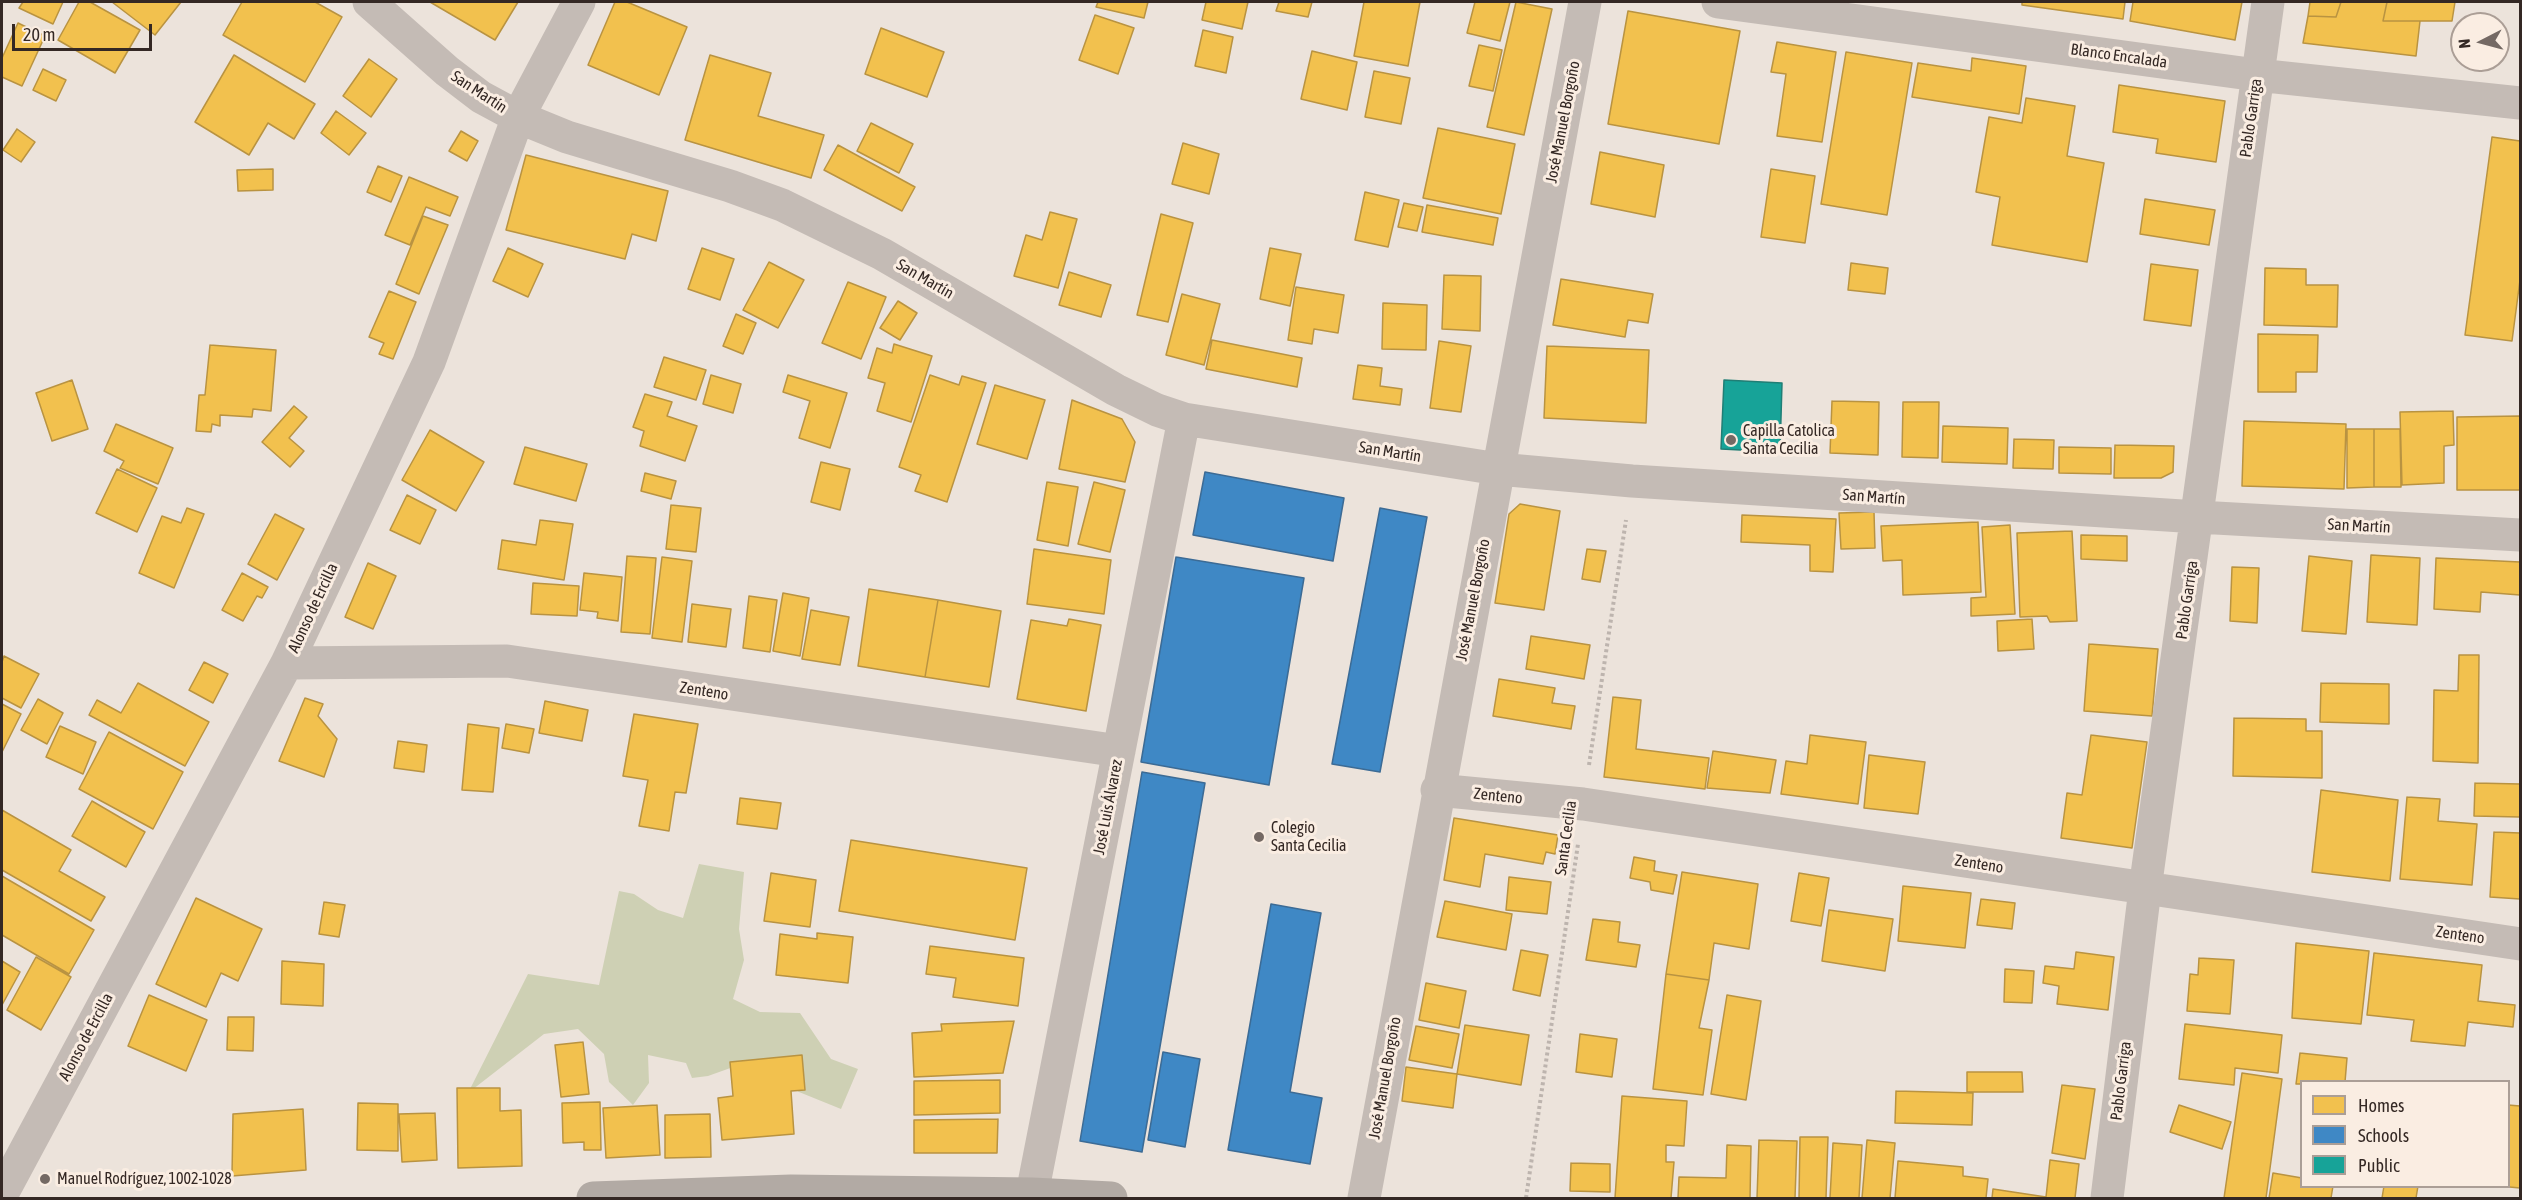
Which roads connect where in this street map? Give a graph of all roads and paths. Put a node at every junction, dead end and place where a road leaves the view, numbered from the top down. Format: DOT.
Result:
graph roads {
  1 [pos="369,2"];
  2 [pos="579,2"];
  3 [pos="1585,2"];
  4 [pos="1718,2"];
  5 [pos="2268,2"];
  6 [pos="2257,75"];
  7 [pos="2520,103"];
  8 [pos="518,117"];
  9 [pos="1184,419"];
  10 [pos="1498,469"];
  11 [pos="1632,481"];
  12 [pos="2198,517"];
  13 [pos="2520,535"];
  14 [pos="287,663"];
  15 [pos="1119,751"];
  16 [pos="1437,790"];
  17 [pos="1583,804"];
  18 [pos="2145,889"];
  19 [pos="2520,944"];
  20 [pos="2,1194"];
  21 [pos="1032,1194"];
  22 [pos="593,1198"];
  23 [pos="1111,1198"];
  24 [pos="1364,1198"];
  25 [pos="1526,1198"];
  26 [pos="2107,1198"];
  1 -- 8 [label="street, San Martín"];
  2 -- 8 [label="street, Alonso de Ercilla"];
  3 -- 10 [label="street, José Manuel Borgoño"];
  4 -- 6 [label="street, Blanco Encalada"];
  5 -- 6 [label="street, Pablo Garriga"];
  6 -- 7 [label="street, Blanco Encalada"];
  6 -- 12 [label="street, Pablo Garriga"];
  8 -- 9 [label="street, San Martín"];
  8 -- 14 [label="street, Alonso de Ercilla"];
  9 -- 10 [label="street, San Martín"];
  9 -- 15 [label="street, José Luis Álvarez"];
  10 -- 11 [label="street, San Martín"];
  10 -- 16 [label="street, José Manuel Borgoño"];
  11 -- 12 [label="street, San Martín"];
  11 -- 17 [label="path, Santa Cecilia"];
  12 -- 13 [label="street, San Martín"];
  12 -- 18 [label="street, Pablo Garriga"];
  14 -- 15 [label="street, Zenteno"];
  14 -- 20 [label="street, Alonso de Ercilla"];
  15 -- 21 [label="street, José Luis Álvarez"];
  16 -- 17 [label="street, Zenteno"];
  16 -- 24 [label="street, José Manuel Borgoño"];
  17 -- 18 [label="street, Zenteno"];
  17 -- 25 [label="path, Santa Cecilia"];
  18 -- 19 [label="street, Zenteno"];
  18 -- 26 [label="street, Pablo Garriga"];
  21 -- 22 [label="main road"];
  21 -- 23 [label="main road"];
}
